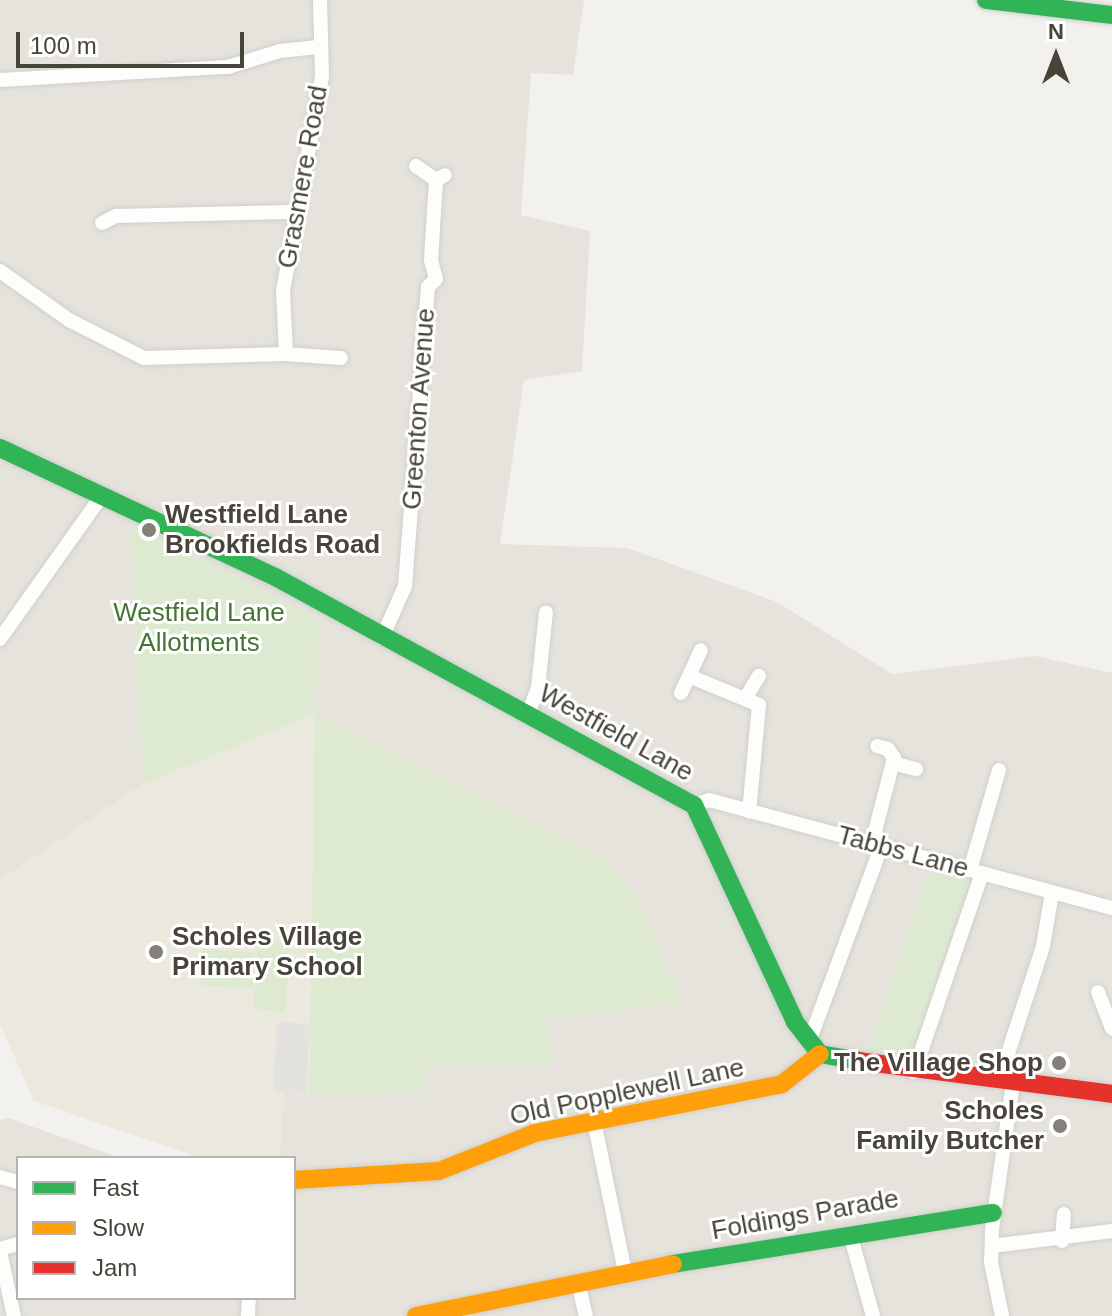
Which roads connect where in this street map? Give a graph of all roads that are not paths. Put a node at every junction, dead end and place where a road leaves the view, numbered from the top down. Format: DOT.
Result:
graph roads {
  1 [pos="320,0"];
  2 [pos="986,0"];
  3 [pos="1112,15"];
  4 [pos="318,47"];
  5 [pos="0,80"];
  6 [pos="416,166"];
  7 [pos="298,212"];
  8 [pos="102,223"];
  9 [pos="0,271"];
  10 [pos="286,354"];
  11 [pos="341,358"];
  12 [pos="0,448"];
  13 [pos="101,497"];
  14 [pos="546,612"];
  15 [pos="382,638"];
  16 [pos="0,639"];
  17 [pos="701,650"];
  18 [pos="689,676"];
  19 [pos="759,676"];
  20 [pos="681,693"];
  21 [pos="745,699"];
  22 [pos="528,714"];
  23 [pos="877,746"];
  24 [pos="893,760"];
  25 [pos="916,769"];
  26 [pos="999,770"];
  27 [pos="694,805"];
  28 [pos="749,812"];
  29 [pos="877,844"];
  30 [pos="976,871"];
  31 [pos="1052,893"];
  32 [pos="1112,908"];
  33 [pos="1098,992"];
  34 [pos="1112,1028"];
  35 [pos="815,1048"];
  36 [pos="914,1072"];
  37 [pos="1006,1082"];
  38 [pos="1112,1094"];
  39 [pos="594,1121"];
  40 [pos="296,1180"];
  41 [pos="993,1213"];
  42 [pos="1064,1214"];
  43 [pos="1112,1231"];
  44 [pos="850,1234"];
  45 [pos="1062,1241"];
  46 [pos="992,1246"];
  47 [pos="0,1251"];
  48 [pos="625,1272"];
  49 [pos="578,1282"];
  50 [pos="14,1316"];
  51 [pos="416,1316"];
  52 [pos="586,1316"];
  53 [pos="873,1316"];
  54 [pos="1002,1316"];
  1 -- 4 [label="street, Grasmere Road"];
  2 -- 3 [label="main road"];
  4 -- 5 [label="street"];
  4 -- 7 [label="street, Grasmere Road"];
  6 -- 15 [label="street, Greenton Avenue"];
  7 -- 8 [label="street"];
  7 -- 10 [label="street, Grasmere Road"];
  9 -- 10 [label="street"];
  10 -- 11 [label="street"];
  12 -- 13 [label="main road, Westfield Lane"];
  13 -- 15 [label="main road, Westfield Lane"];
  13 -- 16 [label="street"];
  14 -- 22 [label="street"];
  15 -- 22 [label="main road, Westfield Lane"];
  17 -- 18 [label="street"];
  18 -- 20 [label="street"];
  18 -- 21 [label="street"];
  19 -- 21 [label="street"];
  21 -- 28 [label="street"];
  22 -- 27 [label="main road, Westfield Lane"];
  23 -- 24 [label="street"];
  24 -- 25 [label="street"];
  24 -- 29 [label="street"];
  26 -- 30 [label="street"];
  27 -- 28 [label="street, Tabbs Lane"];
  27 -- 35 [label="main road, Westfield Lane"];
  28 -- 29 [label="street, Tabbs Lane"];
  29 -- 30 [label="street, Tabbs Lane"];
  29 -- 35 [label="street"];
  30 -- 31 [label="street, Tabbs Lane"];
  30 -- 36 [label="street"];
  31 -- 32 [label="street, Tabbs Lane"];
  31 -- 37 [label="street"];
  33 -- 34 [label="street"];
  35 -- 36 [label="main road"];
  35 -- 39 [label="main road, Old Popplewell Lane"];
  36 -- 37 [label="main road"];
  37 -- 38 [label="main road"];
  37 -- 41 [label="street"];
  39 -- 40 [label="main road, Old Popplewell Lane"];
  39 -- 48 [label="street"];
  41 -- 44 [label="main road, Foldings Parade"];
  41 -- 46 [label="street"];
  42 -- 45 [label="street"];
  43 -- 45 [label="street"];
  44 -- 48 [label="main road, Foldings Parade"];
  44 -- 53 [label="street"];
  45 -- 46 [label="street"];
  46 -- 54 [label="street"];
  47 -- 50 [label="street"];
  48 -- 49 [label="main road, Foldings Parade"];
  49 -- 51 [label="main road, Foldings Parade"];
  49 -- 52 [label="street"];
}
